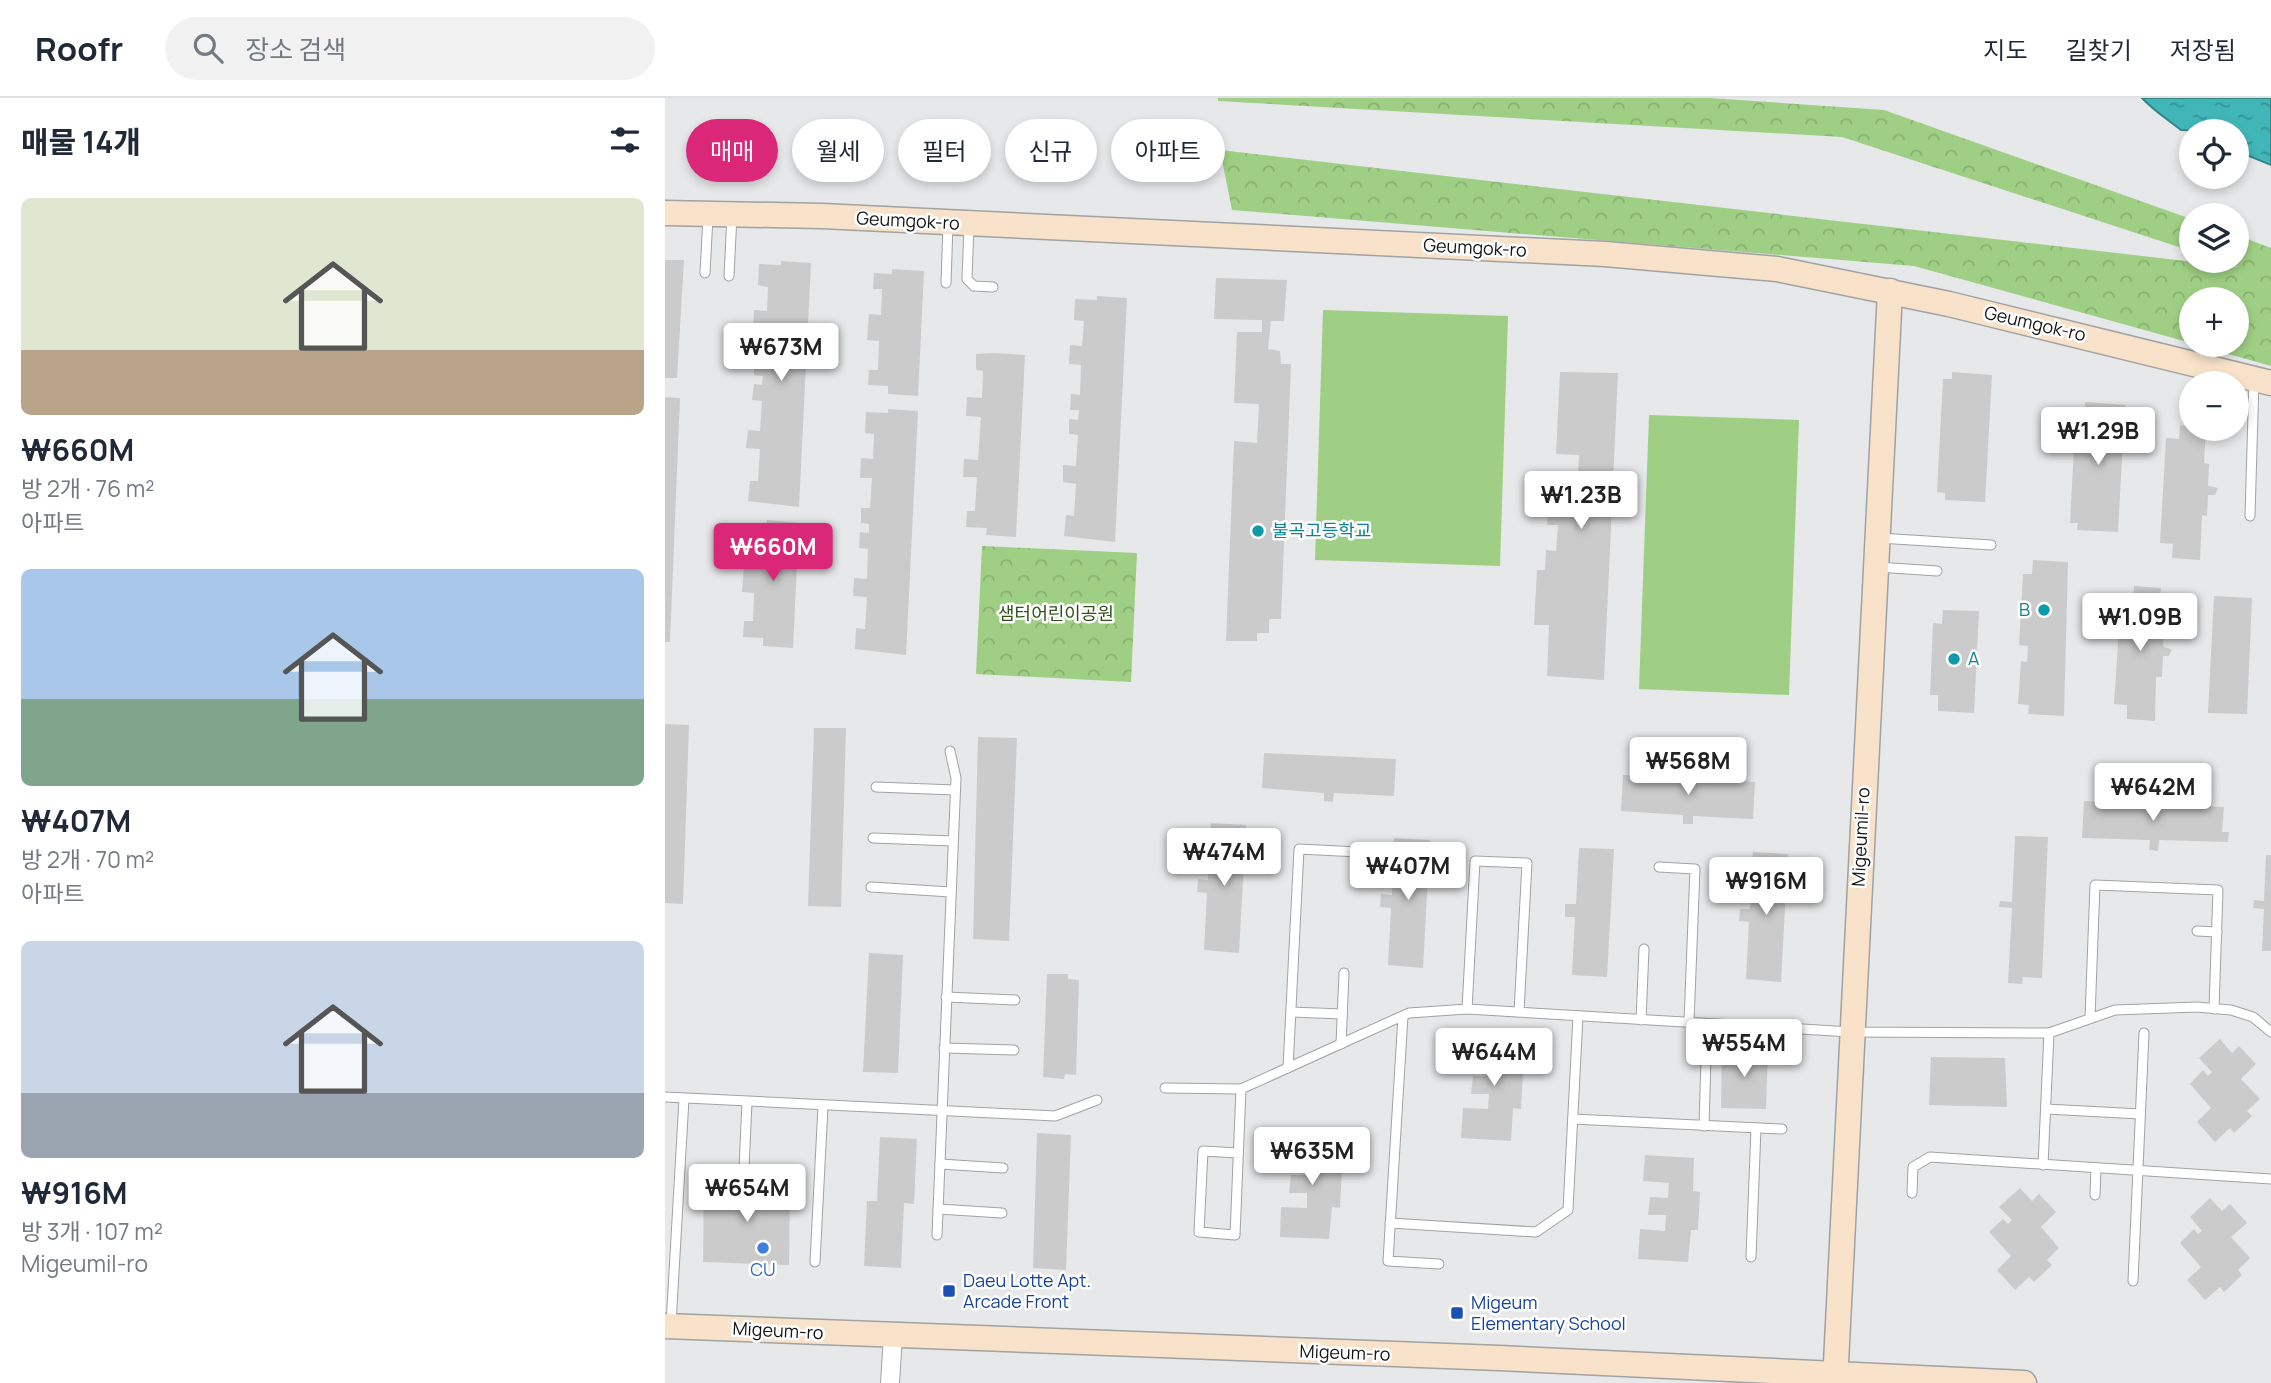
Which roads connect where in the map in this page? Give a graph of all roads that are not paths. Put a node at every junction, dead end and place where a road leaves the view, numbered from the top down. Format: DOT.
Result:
graph roads {
  1 [pos="665,213"];
  2 [pos="720,215"];
  3 [pos="959,223"];
  4 [pos="705,273"];
  5 [pos="729,276"];
  6 [pos="946,283"];
  7 [pos="993,287"];
  8 [pos="1890,291"];
  9 [pos="2262,381"];
  10 [pos="2249,516"];
  11 [pos="1877,538"];
  12 [pos="1991,545"];
  13 [pos="1876,567"];
  14 [pos="1937,570"];
  15 [pos="950,751"];
  16 [pos="876,787"];
  17 [pos="955,790"];
  18 [pos="873,838"];
  19 [pos="953,841"];
  20 [pos="1358,852"];
  21 [pos="1659,867"];
  22 [pos="871,887"];
  23 [pos="951,892"];
  24 [pos="2197,931"];
  25 [pos="2217,932"];
  26 [pos="1644,949"];
  27 [pos="1344,973"];
  28 [pos="946,997"];
  29 [pos="1015,1000"];
  30 [pos="1467,1009"];
  31 [pos="2214,1009"];
  32 [pos="1291,1012"];
  33 [pos="1519,1012"];
  34 [pos="1342,1014"];
  35 [pos="1403,1016"];
  36 [pos="1578,1016"];
  37 [pos="2090,1017"];
  38 [pos="1641,1020"];
  39 [pos="1689,1022"];
  40 [pos="1707,1024"];
  41 [pos="1851,1032"];
  42 [pos="2271,1032"];
  43 [pos="2049,1033"];
  44 [pos="2144,1033"];
  45 [pos="1341,1044"];
  46 [pos="944,1048"];
  47 [pos="1014,1050"];
  48 [pos="1288,1068"];
  49 [pos="1165,1088"];
  50 [pos="1241,1089"];
  51 [pos="665,1097"];
  52 [pos="684,1098"];
  53 [pos="1097,1100"];
  54 [pos="747,1102"];
  55 [pos="823,1106"];
  56 [pos="2046,1109"];
  57 [pos="942,1112"];
  58 [pos="2140,1114"];
  59 [pos="1573,1119"];
  60 [pos="1704,1126"];
  61 [pos="1756,1128"];
  62 [pos="1783,1129"];
  63 [pos="1238,1153"];
  64 [pos="940,1164"];
  65 [pos="2043,1164"];
  66 [pos="744,1168"];
  67 [pos="1003,1168"];
  68 [pos="2096,1168"];
  69 [pos="2138,1170"];
  70 [pos="2271,1179"];
  71 [pos="1912,1192"];
  72 [pos="2095,1195"];
  73 [pos="938,1209"];
  74 [pos="1002,1213"];
  75 [pos="1390,1223"];
  76 [pos="937,1235"];
  77 [pos="1751,1257"];
  78 [pos="815,1262"];
  79 [pos="1439,1264"];
  80 [pos="2133,1281"];
  81 [pos="668,1326"];
  82 [pos="893,1336"];
  83 [pos="1835,1379"];
  84 [pos="890,1383"];
  85 [pos="2024,1383"];
  1 -- 2 [label="main road, Geumgok-ro"];
  2 -- 3 [label="main road, Geumgok-ro"];
  2 -- 4 [label="lane"];
  2 -- 5 [label="lane"];
  3 -- 6 [label="lane"];
  3 -- 7 [label="lane"];
  3 -- 8 [label="main road, Geumgok-ro"];
  8 -- 9 [label="main road, Geumgok-ro"];
  8 -- 11 [label="main road, Migeumil-ro"];
  9 -- 10 [label="lane"];
  11 -- 12 [label="lane"];
  11 -- 13 [label="main road, Migeumil-ro"];
  13 -- 14 [label="lane"];
  13 -- 41 [label="main road, Migeumil-ro"];
  15 -- 17 [label="lane"];
  16 -- 17 [label="lane"];
  17 -- 19 [label="lane"];
  18 -- 19 [label="lane"];
  19 -- 23 [label="lane"];
  20 -- 32 [label="lane"];
  21 -- 39 [label="lane"];
  22 -- 23 [label="lane"];
  23 -- 28 [label="lane"];
  24 -- 25 [label="lane"];
  25 -- 31 [label="lane"];
  25 -- 37 [label="lane"];
  26 -- 38 [label="lane"];
  27 -- 34 [label="lane"];
  28 -- 29 [label="lane"];
  28 -- 46 [label="lane"];
  30 -- 33 [label="lane"];
  30 -- 33 [label="lane"];
  30 -- 35 [label="lane"];
  31 -- 37 [label="lane"];
  31 -- 42 [label="lane"];
  32 -- 34 [label="lane"];
  32 -- 48 [label="lane"];
  33 -- 36 [label="lane"];
  34 -- 45 [label="lane"];
  35 -- 45 [label="lane"];
  35 -- 75 [label="lane"];
  36 -- 38 [label="lane"];
  36 -- 59 [label="lane"];
  37 -- 43 [label="lane"];
  38 -- 39 [label="lane"];
  39 -- 40 [label="lane"];
  40 -- 41 [label="lane"];
  40 -- 60 [label="lane"];
  41 -- 43 [label="lane"];
  41 -- 83 [label="main road, Migeumil-ro"];
  43 -- 56 [label="lane"];
  44 -- 58 [label="lane"];
  45 -- 48 [label="lane"];
  46 -- 47 [label="lane"];
  46 -- 57 [label="lane"];
  48 -- 50 [label="lane"];
  49 -- 50 [label="lane"];
  50 -- 63 [label="lane"];
  51 -- 52 [label="lane"];
  52 -- 54 [label="lane"];
  52 -- 81 [label="lane"];
  53 -- 57 [label="lane"];
  54 -- 55 [label="lane"];
  54 -- 66 [label="lane"];
  55 -- 57 [label="lane"];
  55 -- 78 [label="lane"];
  56 -- 58 [label="lane"];
  56 -- 65 [label="lane"];
  57 -- 64 [label="lane"];
  58 -- 69 [label="lane"];
  59 -- 60 [label="lane"];
  59 -- 75 [label="lane"];
  60 -- 61 [label="lane"];
  61 -- 62 [label="lane"];
  61 -- 77 [label="lane"];
  63 -- 63 [label="lane"];
  64 -- 67 [label="lane"];
  64 -- 73 [label="lane"];
  65 -- 68 [label="lane"];
  65 -- 71 [label="lane"];
  68 -- 69 [label="lane"];
  68 -- 72 [label="lane"];
  69 -- 70 [label="lane"];
  69 -- 80 [label="lane"];
  73 -- 74 [label="lane"];
  73 -- 76 [label="lane"];
  75 -- 79 [label="lane"];
  81 -- 82 [label="main road, Migeum-ro"];
  82 -- 83 [label="main road, Migeum-ro"];
  82 -- 84 [label="street"];
  83 -- 85 [label="main road, Migeum-ro"];
}
